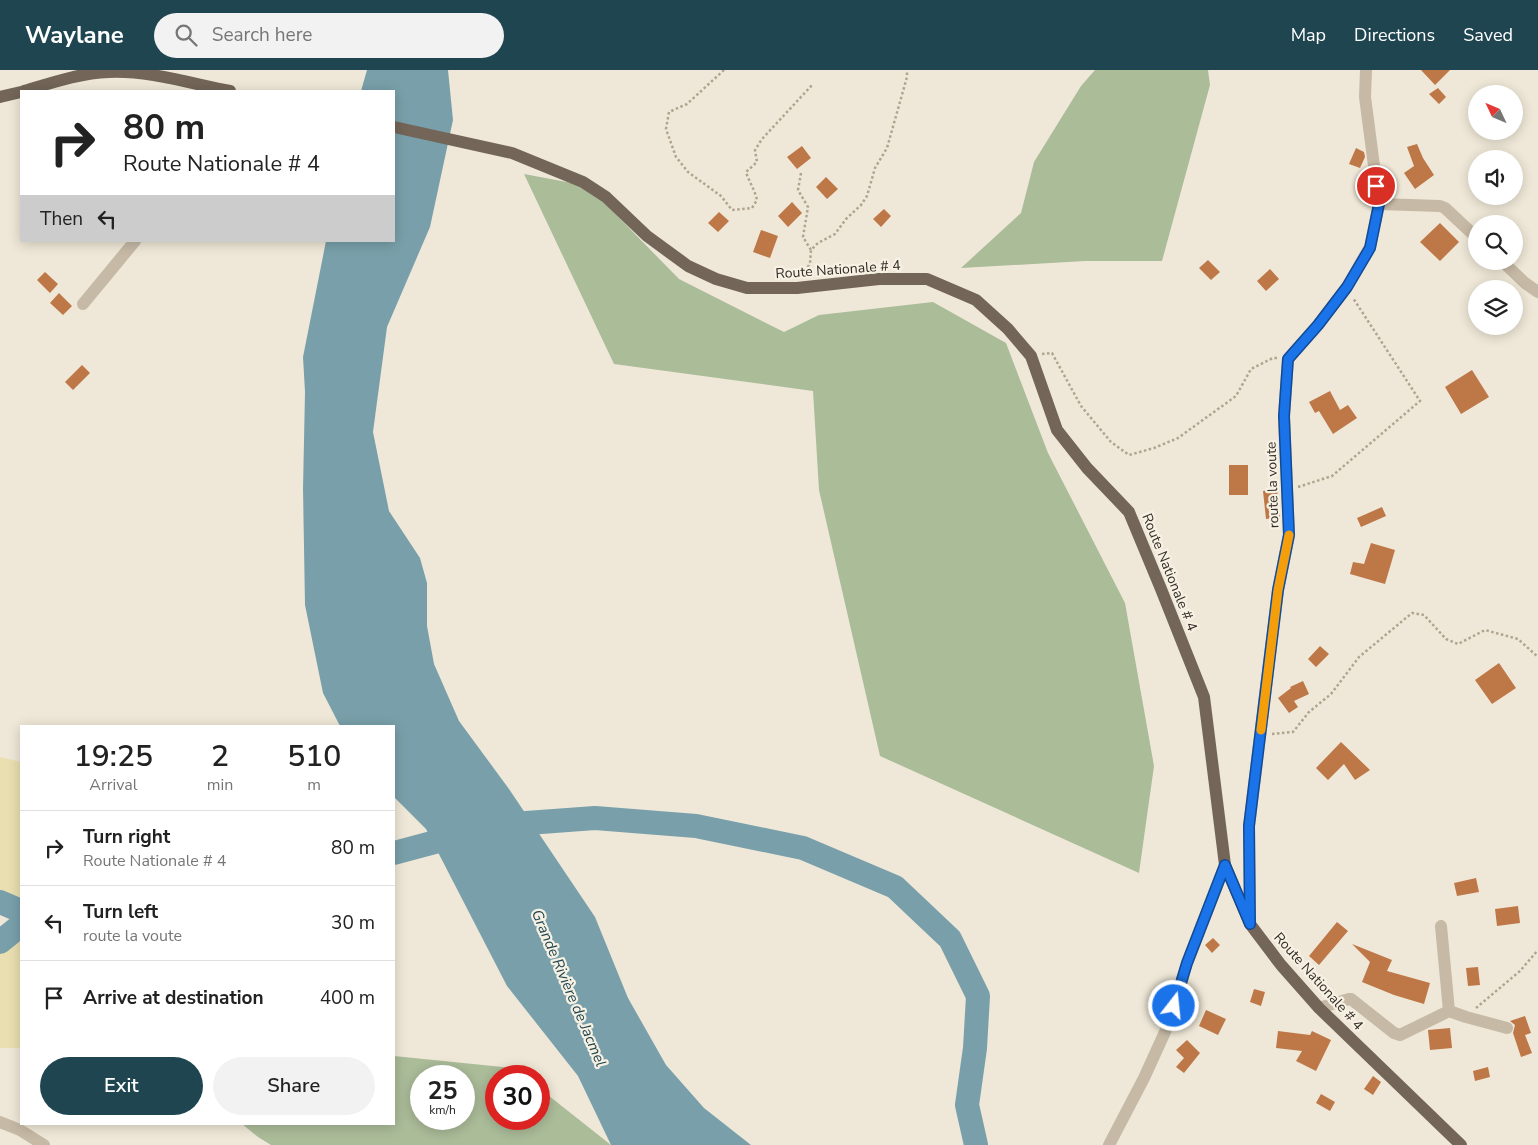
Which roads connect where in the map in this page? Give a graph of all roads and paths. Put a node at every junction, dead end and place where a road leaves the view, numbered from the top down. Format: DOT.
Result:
graph roads {
  1 [pos="724,70"];
  2 [pos="907,70"];
  3 [pos="1366,70"];
  4 [pos="813,84"];
  5 [pos="29,90"];
  6 [pos="225,90"];
  7 [pos="20,92"];
  8 [pos="0,97"];
  9 [pos="395,127"];
  10 [pos="801,173"];
  11 [pos="1379,204"];
  12 [pos="1468,230"];
  13 [pos="134,242"];
  14 [pos="811,250"];
  15 [pos="1511,270"];
  16 [pos="1347,287"];
  17 [pos="797,288"];
  18 [pos="1538,292"];
  19 [pos="83,304"];
  20 [pos="1031,356"];
  21 [pos="1288,359"];
  22 [pos="1287,490"];
  23 [pos="1538,657"];
  24 [pos="1260,735"];
  25 [pos="1225,865"];
  26 [pos="1250,924"];
  27 [pos="1441,926"];
  28 [pos="1538,950"];
  29 [pos="1319,1008"];
  30 [pos="1449,1011"];
  31 [pos="1466,1017"];
  32 [pos="1507,1028"];
  33 [pos="0,1122"];
  34 [pos="44,1145"];
  35 [pos="1109,1145"];
  36 [pos="1461,1145"];
  1 -- 4 [label="path"];
  2 -- 14 [label="path"];
  3 -- 11 [label="street"];
  5 -- 6 [label="main road"];
  7 -- 8 [label="main road"];
  9 -- 17 [label="main road, Route Nationale # 4"];
  10 -- 14 [label="path"];
  11 -- 12 [label="street"];
  11 -- 16 [label="street"];
  13 -- 19 [label="street"];
  14 -- 17 [label="path"];
  15 -- 18 [label="street"];
  16 -- 21 [label="street"];
  16 -- 22 [label="path"];
  17 -- 20 [label="main road, Route Nationale # 4"];
  20 -- 21 [label="path"];
  20 -- 25 [label="main road, Route Nationale # 4"];
  21 -- 22 [label="street, route la voute"];
  22 -- 24 [label="street, route la voute"];
  23 -- 24 [label="path"];
  24 -- 26 [label="street, route la voute"];
  25 -- 26 [label="main road, Route Nationale # 4"];
  25 -- 35 [label="street"];
  26 -- 29 [label="main road, Route Nationale # 4"];
  27 -- 30 [label="street"];
  28 -- 31 [label="path"];
  29 -- 30 [label="street"];
  29 -- 36 [label="main road, Route Nationale # 4"];
  30 -- 31 [label="street"];
  31 -- 32 [label="street"];
  33 -- 34 [label="street"];
}
